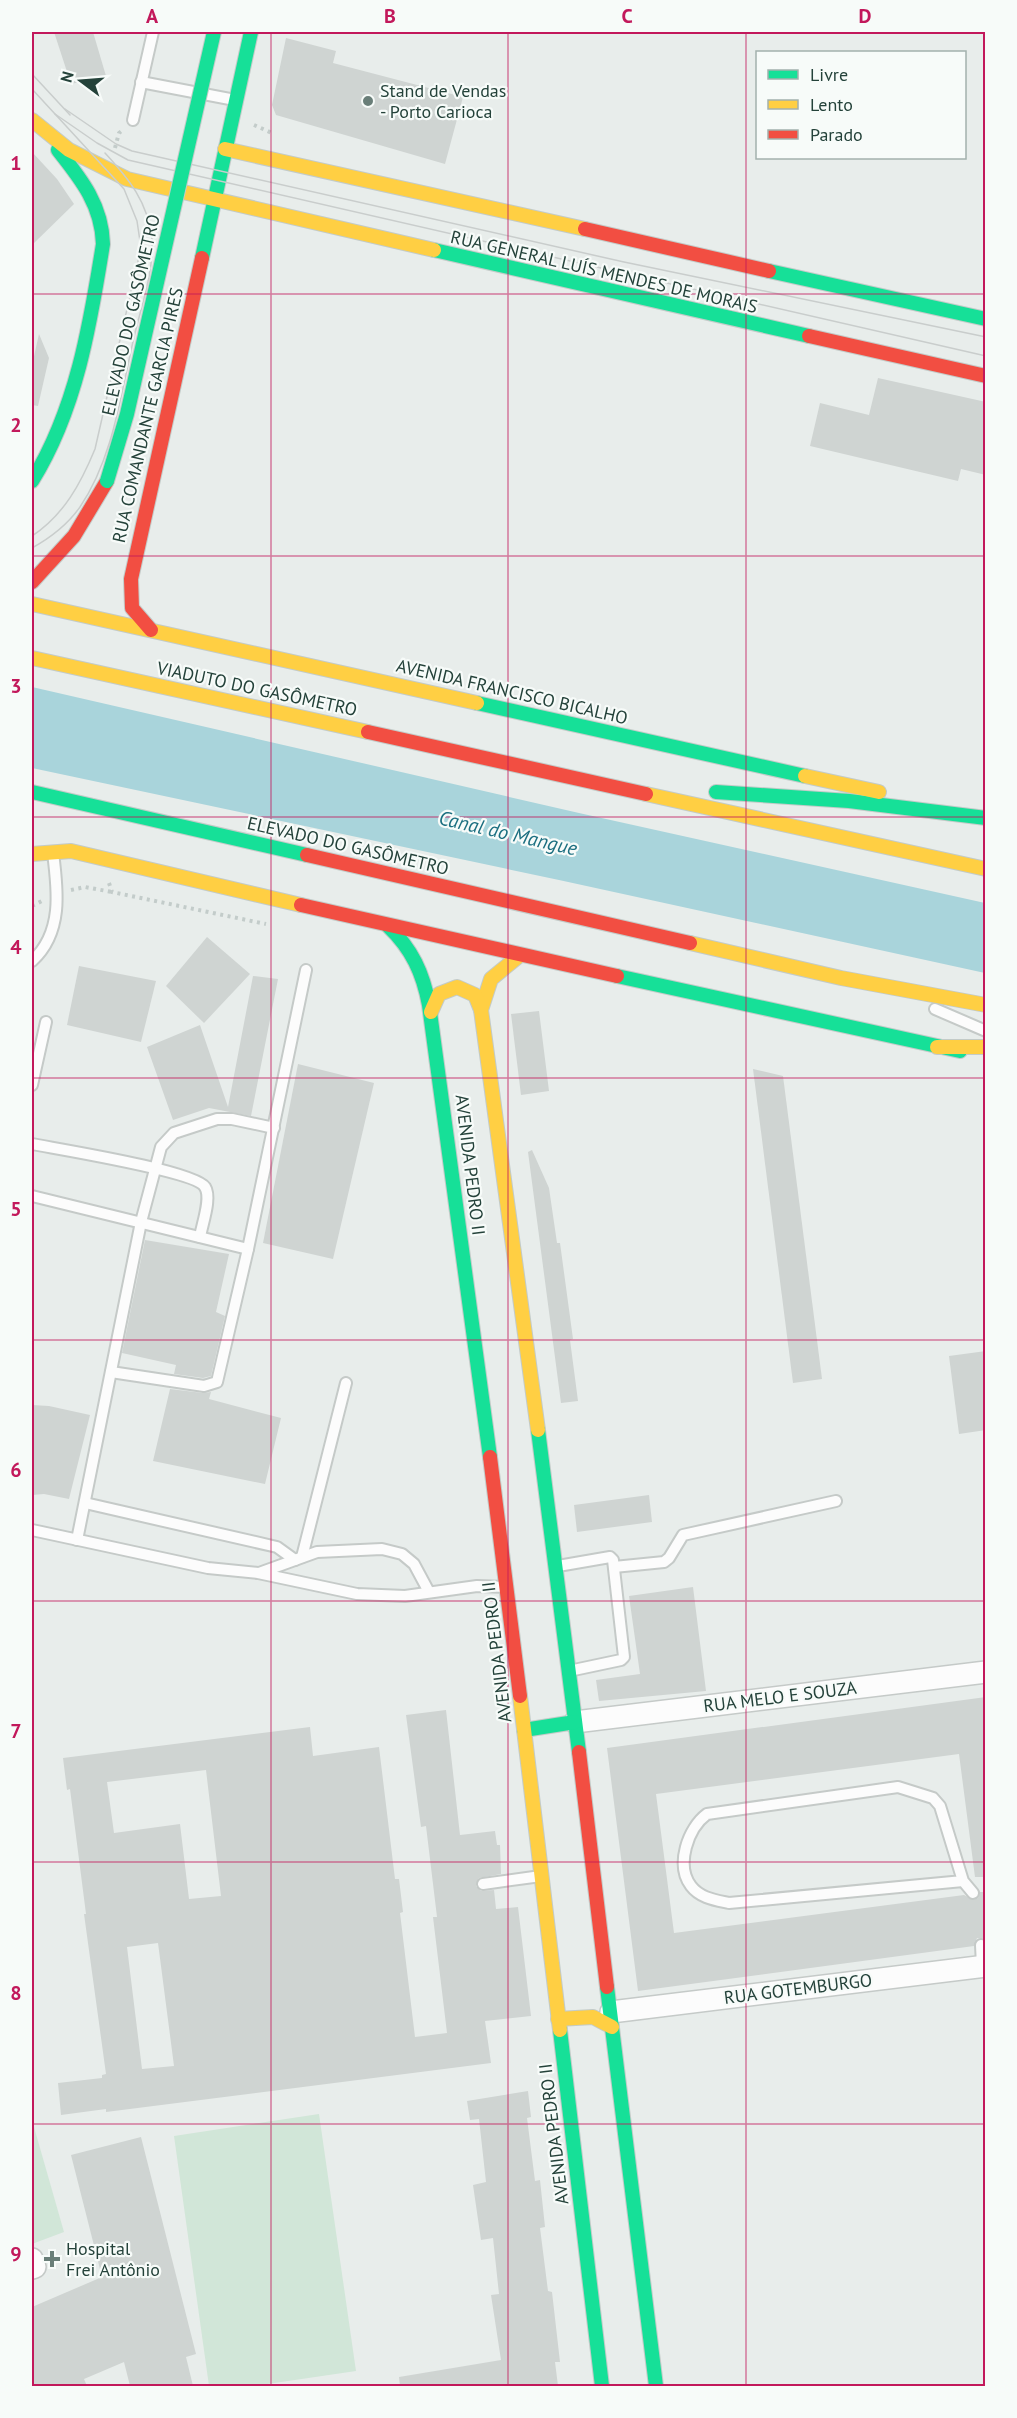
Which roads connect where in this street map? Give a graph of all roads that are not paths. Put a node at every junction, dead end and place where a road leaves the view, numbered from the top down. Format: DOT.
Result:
graph roads {
  1 [pos="153,32"];
  2 [pos="214,32"];
  3 [pos="251,32"];
  4 [pos="141,82"];
  5 [pos="236,101"];
  6 [pos="32,120"];
  7 [pos="133,120"];
  8 [pos="47,136"];
  9 [pos="225,149"];
  10 [pos="214,201"];
  11 [pos="986,319"];
  12 [pos="986,376"];
  13 [pos="32,481"];
  14 [pos="32,582"];
  15 [pos="32,604"];
  16 [pos="151,630"];
  17 [pos="32,658"];
  18 [pos="640,791"];
  19 [pos="32,792"];
  20 [pos="986,817"];
  21 [pos="52,852"];
  22 [pos="32,854"];
  23 [pos="986,869"];
  24 [pos="388,926"];
  25 [pos="520,955"];
  26 [pos="32,961"];
  27 [pos="306,970"];
  28 [pos="840,978"];
  29 [pos="985,1004"];
  30 [pos="481,1010"];
  31 [pos="431,1012"];
  32 [pos="46,1022"];
  33 [pos="986,1031"];
  34 [pos="36,1047"];
  35 [pos="938,1047"];
  36 [pos="986,1047"];
  37 [pos="986,1056"];
  38 [pos="32,1085"];
  39 [pos="274,1128"];
  40 [pos="32,1144"];
  41 [pos="154,1168"];
  42 [pos="32,1196"];
  43 [pos="141,1222"];
  44 [pos="200,1237"];
  45 [pos="249,1249"];
  46 [pos="111,1372"];
  47 [pos="346,1383"];
  48 [pos="836,1501"];
  49 [pos="85,1503"];
  50 [pos="32,1530"];
  51 [pos="77,1540"];
  52 [pos="298,1558"];
  53 [pos="556,1566"];
  54 [pos="614,1568"];
  55 [pos="258,1574"];
  56 [pos="507,1587"];
  57 [pos="429,1592"];
  58 [pos="569,1671"];
  59 [pos="986,1672"];
  60 [pos="575,1722"];
  61 [pos="524,1730"];
  62 [pos="542,1876"];
  63 [pos="963,1881"];
  64 [pos="483,1884"];
  65 [pos="973,1893"];
  66 [pos="983,1959"];
  67 [pos="558,2019"];
  68 [pos="612,2019"];
  69 [pos="32,2259"];
  70 [pos="32,2268"];
  71 [pos="602,2386"];
  72 [pos="656,2386"];
  1 -- 4 [label="lane"];
  2 -- 14 [label="main road, ELEVADO DO GASÔMETRO, bridge"];
  3 -- 5 [label="main road, RUA COMANDANTE GARCIA PIRES"];
  4 -- 5 [label="lane"];
  4 -- 7 [label="lane"];
  5 -- 9 [label="main road, RUA COMANDANTE GARCIA PIRES"];
  6 -- 8 [label="main road"];
  8 -- 10 [label="main road, RUA GENERAL LUÍS MENDES DE MORAIS"];
  8 -- 13 [label="main road"];
  9 -- 10 [label="main road, RUA COMANDANTE GARCIA PIRES"];
  9 -- 11 [label="main road, RUA GENERAL LUÍS MENDES DE MORAIS"];
  10 -- 12 [label="main road, RUA GENERAL LUÍS MENDES DE MORAIS"];
  10 -- 16 [label="main road, RUA COMANDANTE GARCIA PIRES"];
  15 -- 16 [label="main road, AVENIDA FRANCISCO BICALHO"];
  16 -- 20 [label="main road, AVENIDA FRANCISCO BICALHO"];
  17 -- 18 [label="main road, VIADUTO DO GASÔMETRO"];
  18 -- 20 [label="main road"];
  18 -- 23 [label="main road"];
  19 -- 28 [label="main road, ELEVADO DO GASÔMETRO"];
  21 -- 22 [label="main road"];
  21 -- 24 [label="main road"];
  21 -- 26 [label="lane"];
  24 -- 25 [label="main road"];
  24 -- 31 [label="main road, AVENIDA PEDRO II"];
  25 -- 30 [label="main road, AVENIDA PEDRO II"];
  25 -- 35 [label="main road"];
  27 -- 39 [label="lane"];
  28 -- 29 [label="main road"];
  28 -- 33 [label="lane"];
  30 -- 31 [label="main road"];
  30 -- 53 [label="main road, AVENIDA PEDRO II"];
  31 -- 56 [label="main road, AVENIDA PEDRO II"];
  32 -- 34 [label="lane"];
  34 -- 38 [label="lane"];
  35 -- 36 [label="main road"];
  35 -- 37 [label="main road"];
  39 -- 41 [label="lane"];
  39 -- 45 [label="lane"];
  40 -- 41 [label="lane"];
  41 -- 43 [label="lane"];
  41 -- 44 [label="lane"];
  42 -- 43 [label="lane"];
  43 -- 44 [label="lane"];
  43 -- 46 [label="lane"];
  44 -- 45 [label="lane"];
  45 -- 46 [label="lane"];
  46 -- 49 [label="lane"];
  47 -- 52 [label="lane"];
  48 -- 54 [label="lane"];
  49 -- 51 [label="lane"];
  49 -- 52 [label="lane"];
  50 -- 51 [label="lane"];
  51 -- 55 [label="lane"];
  52 -- 55 [label="lane"];
  52 -- 57 [label="lane"];
  53 -- 54 [label="lane"];
  53 -- 58 [label="main road, AVENIDA PEDRO II"];
  54 -- 58 [label="lane"];
  55 -- 57 [label="lane"];
  56 -- 57 [label="lane"];
  56 -- 61 [label="main road, AVENIDA PEDRO II"];
  58 -- 60 [label="main road, AVENIDA PEDRO II"];
  59 -- 60 [label="street, RUA MELO E SOUZA"];
  60 -- 61 [label="main road"];
  60 -- 68 [label="main road, AVENIDA PEDRO II"];
  61 -- 62 [label="main road, AVENIDA PEDRO II"];
  62 -- 64 [label="lane"];
  62 -- 67 [label="main road, AVENIDA PEDRO II"];
  63 -- 63 [label="lane"];
  63 -- 65 [label="lane"];
  66 -- 68 [label="street, RUA GOTEMBURGO"];
  67 -- 68 [label="main road"];
  67 -- 71 [label="main road, AVENIDA PEDRO II"];
  68 -- 72 [label="main road, AVENIDA PEDRO II"];
  69 -- 70 [label="street"];
}
